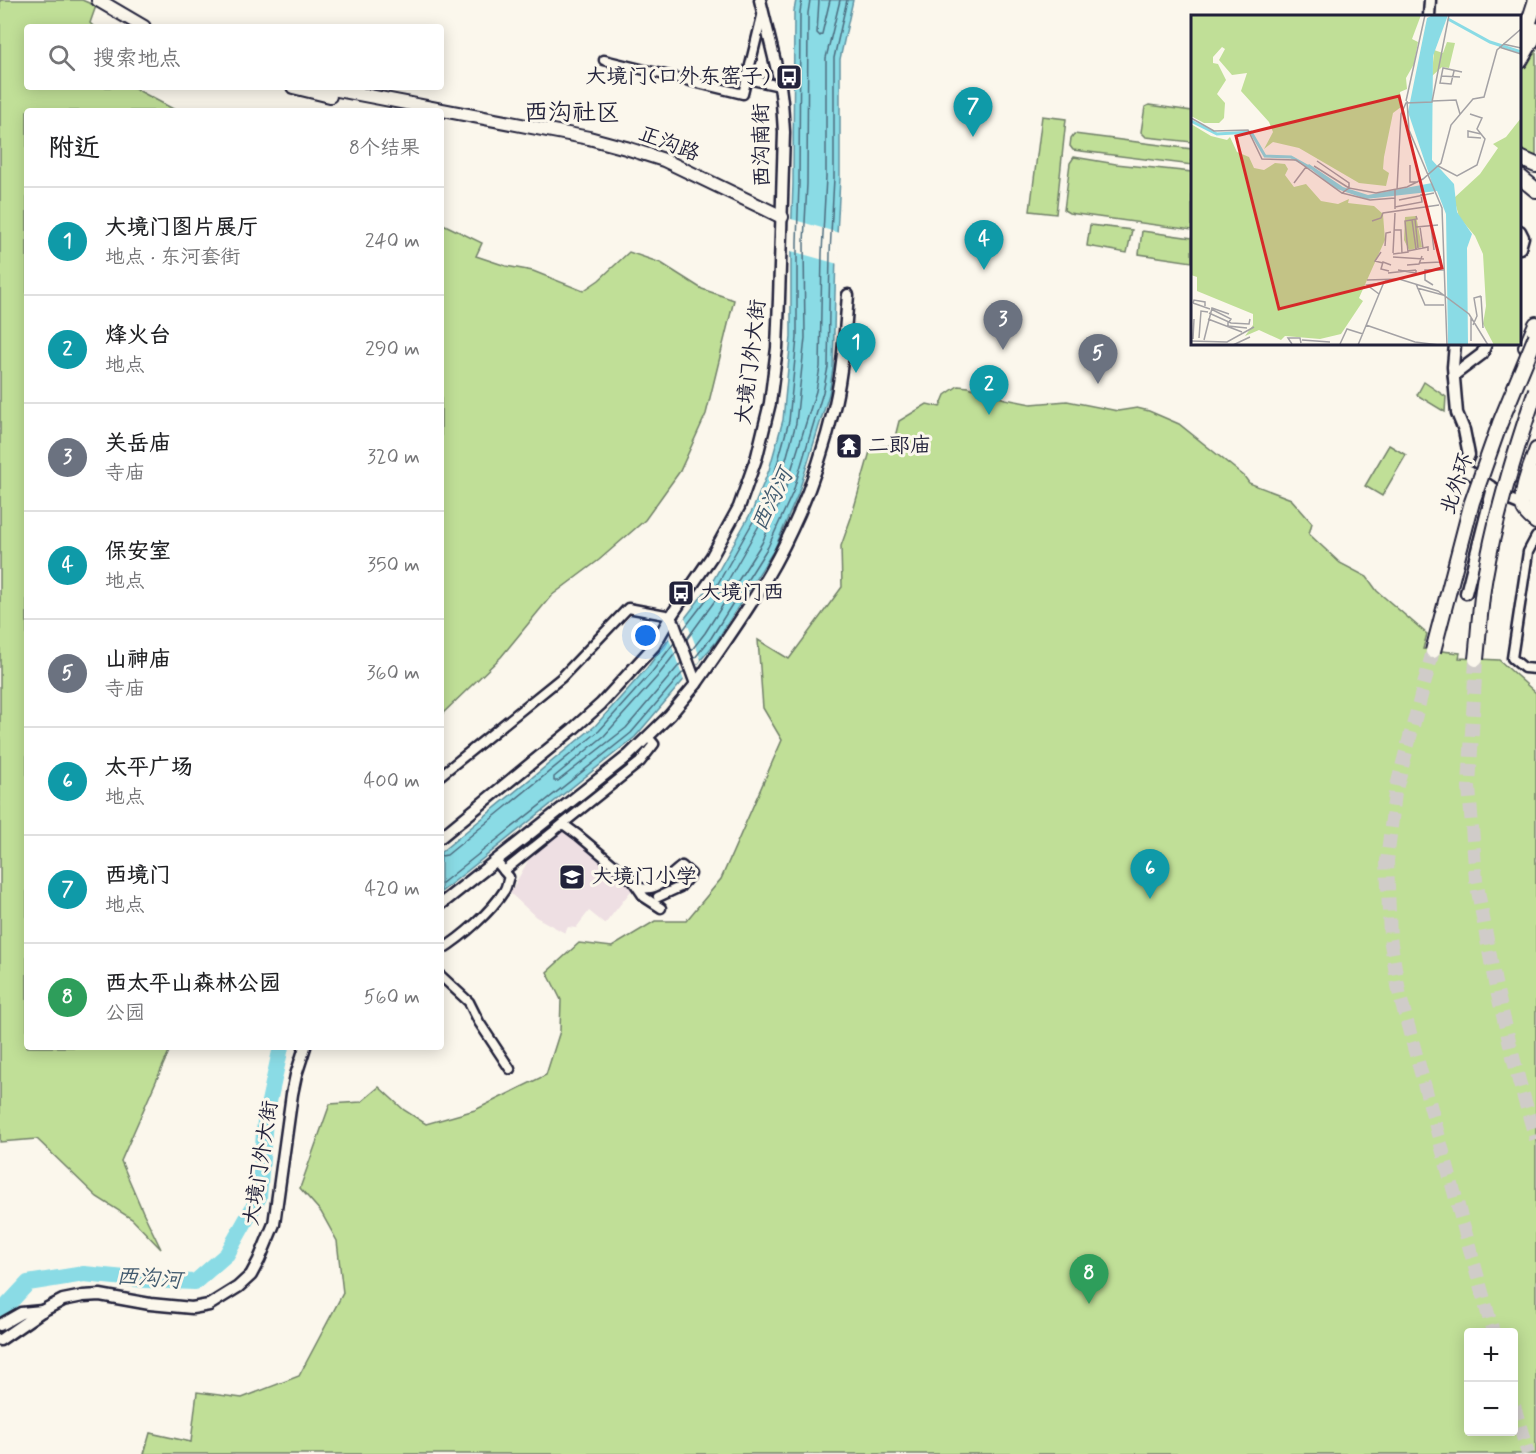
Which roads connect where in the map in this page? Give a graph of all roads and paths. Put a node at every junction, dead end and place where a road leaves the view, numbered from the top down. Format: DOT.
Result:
graph roads {
  1 [pos="98,0"];
  2 [pos="110,0"];
  3 [pos="760,0"];
  4 [pos="1430,0"];
  5 [pos="1536,0"];
  6 [pos="763,12"];
  7 [pos="1428,15"];
  8 [pos="139,24"];
  9 [pos="147,24"];
  10 [pos="1531,37"];
  11 [pos="1521,59"];
  12 [pos="603,60"];
  13 [pos="747,79"];
  14 [pos="780,86"];
  15 [pos="306,90"];
  16 [pos="338,90"];
  17 [pos="391,108"];
  18 [pos="432,108"];
  19 [pos="444,110"];
  20 [pos="444,119"];
  21 [pos="782,221"];
  22 [pos="848,295"];
  23 [pos="1536,324"];
  24 [pos="1536,336"];
  25 [pos="1455,345"];
  26 [pos="1486,345"];
  27 [pos="1454,375"];
  28 [pos="1536,390"];
  29 [pos="1536,402"];
  30 [pos="1500,423"];
  31 [pos="1519,441"];
  32 [pos="1536,449"];
  33 [pos="1536,474"];
  34 [pos="1493,489"];
  35 [pos="1530,507"];
  36 [pos="1536,523"];
  37 [pos="1536,537"];
  38 [pos="1466,593"];
  39 [pos="671,616"];
  40 [pos="1433,651"];
  41 [pos="1476,659"];
  42 [pos="1536,669"];
  43 [pos="696,684"];
  44 [pos="648,737"];
  45 [pos="444,773"];
  46 [pos="563,824"];
  47 [pos="444,835"];
  48 [pos="496,861"];
  49 [pos="504,871"];
  50 [pos="639,888"];
  51 [pos="658,897"];
  52 [pos="444,902"];
  53 [pos="661,908"];
  54 [pos="444,948"];
  55 [pos="444,979"];
  56 [pos="304,1050"];
  57 [pos="510,1069"];
  58 [pos="37,1311"];
  59 [pos="0,1325"];
  60 [pos="0,1340"];
  1 -- 8 [label="main road"];
  2 -- 9 [label="main road"];
  3 -- 6 [label="street, 西沟南街"];
  4 -- 7 [label="street"];
  5 -- 10 [label="highway"];
  6 -- 13 [label="street"];
  6 -- 14 [label="street, 西沟南街"];
  10 -- 11 [label="highway"];
  12 -- 13 [label="street"];
  13 -- 14 [label="street"];
  14 -- 21 [label="street, 西沟南街"];
  15 -- 17 [label="main road"];
  16 -- 18 [label="main road, 正沟路"];
  19 -- 21 [label="main road, 正沟路"];
  20 -- 21 [label="main road, 正沟路"];
  21 -- 39 [label="street, 大境门外大街"];
  22 -- 43 [label="street"];
  23 -- 30 [label="highway, bridge"];
  24 -- 30 [label="highway, 北外环, bridge"];
  25 -- 27 [label="street"];
  26 -- 27 [label="street"];
  27 -- 34 [label="street"];
  28 -- 31 [label="highway, bridge"];
  29 -- 31 [label="highway, bridge"];
  30 -- 40 [label="highway, 北外环, bridge"];
  31 -- 41 [label="highway, bridge"];
  32 -- 35 [label="main road"];
  33 -- 35 [label="main road"];
  34 -- 35 [label="street"];
  34 -- 38 [label="street"];
  35 -- 36 [label="main road"];
  37 -- 42 [label="street"];
  39 -- 43 [label="street"];
  39 -- 45 [label="street"];
  39 -- 47 [label="street, 大境门外大街"];
  43 -- 44 [label="street"];
  44 -- 46 [label="street"];
  44 -- 48 [label="street"];
  46 -- 49 [label="street"];
  46 -- 50 [label="street"];
  48 -- 49 [label="street"];
  48 -- 52 [label="street"];
  49 -- 54 [label="street"];
  50 -- 51 [label="street"];
  50 -- 53 [label="street"];
  55 -- 57 [label="street"];
  56 -- 58 [label="street, 大境门外大街"];
  58 -- 59 [label="street, 大境门外大街"];
  58 -- 60 [label="street, 大境门外大街"];
}
